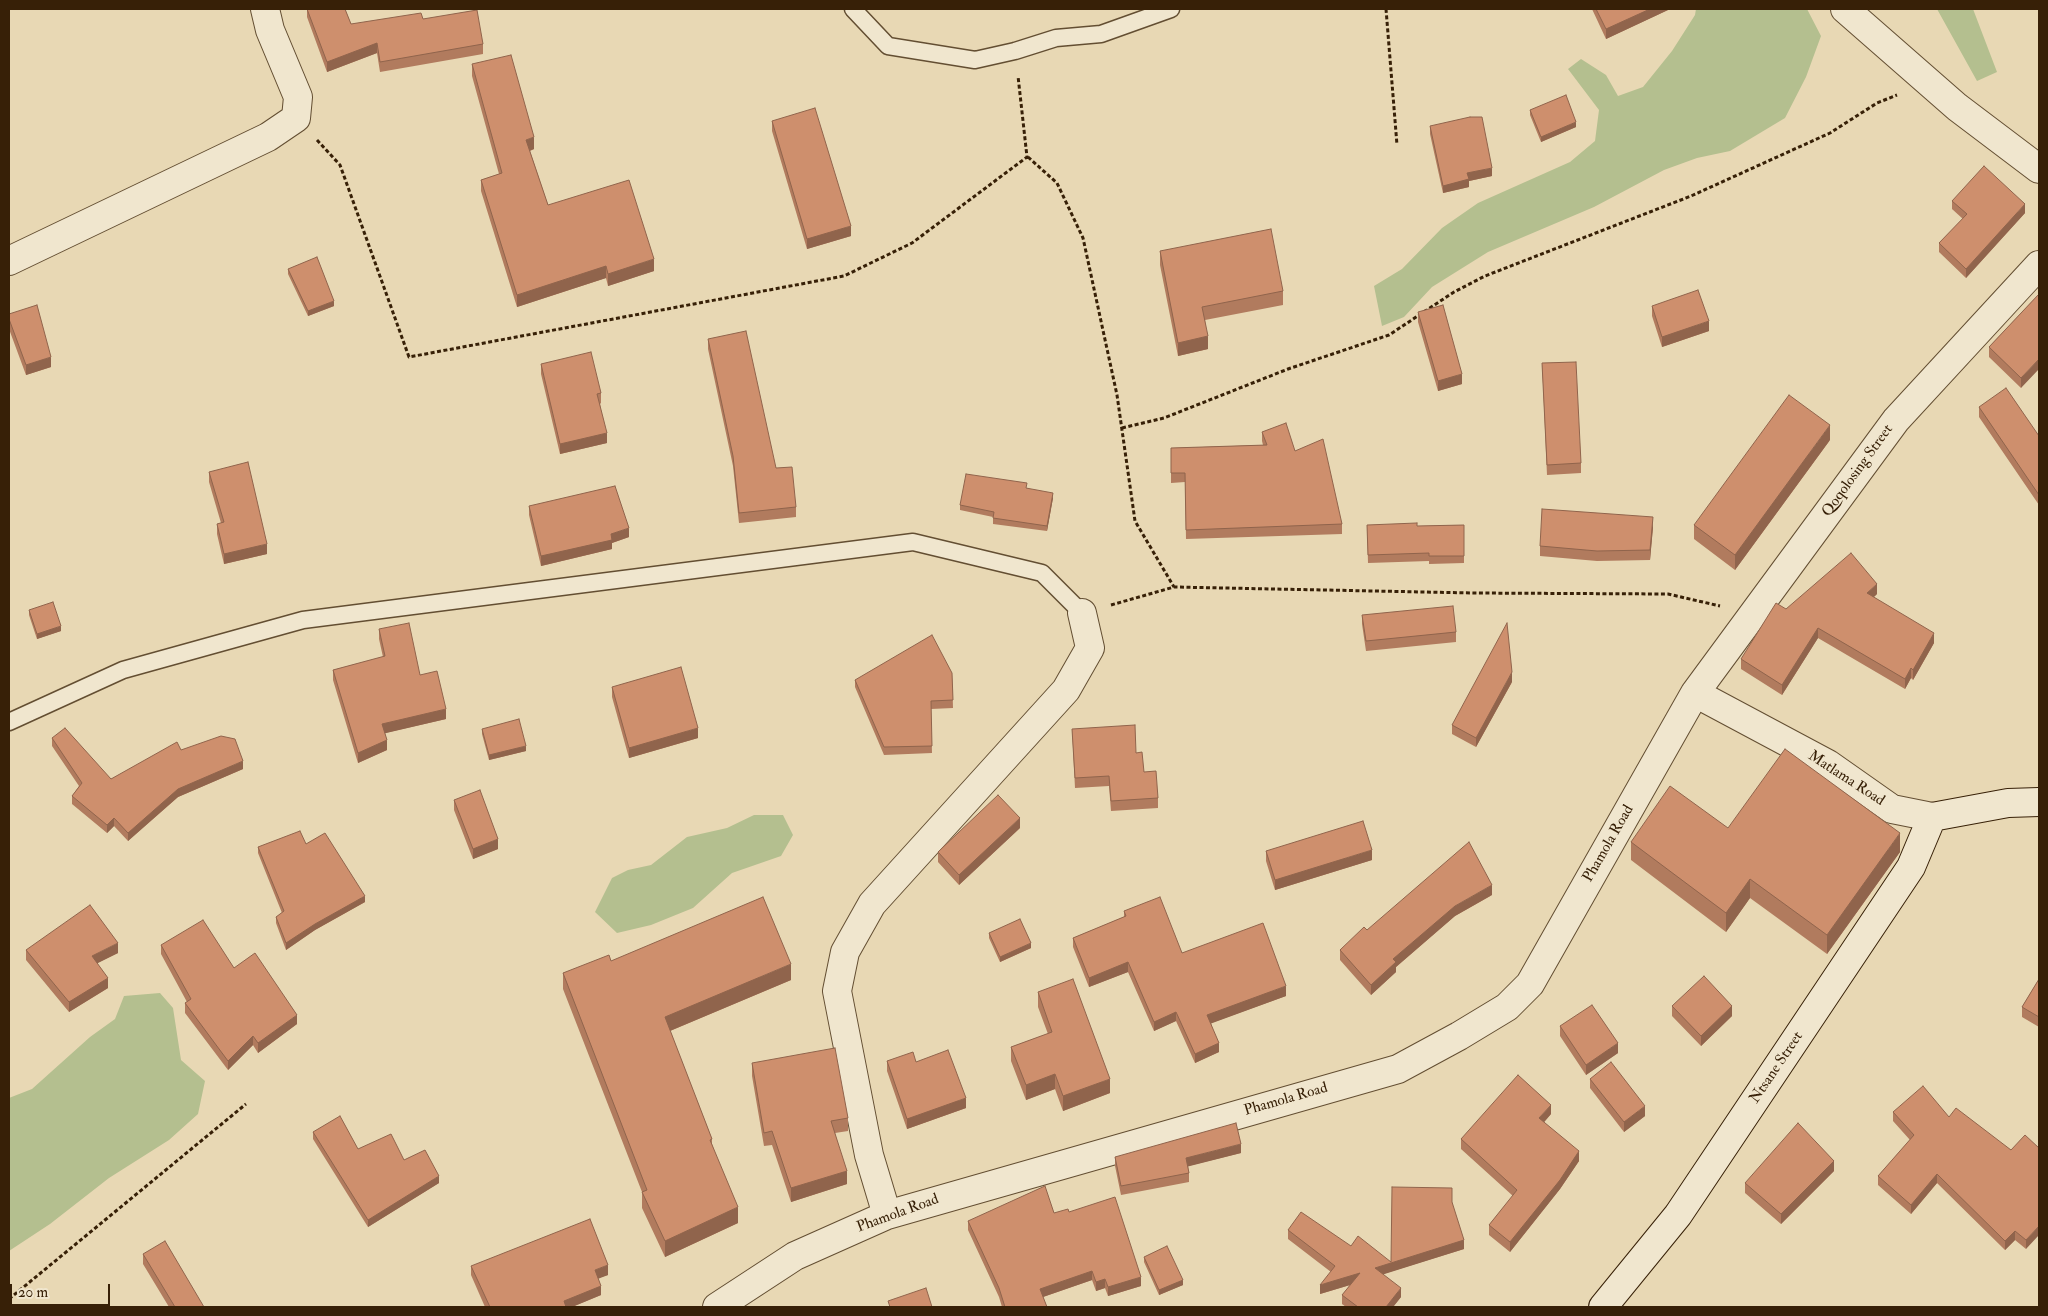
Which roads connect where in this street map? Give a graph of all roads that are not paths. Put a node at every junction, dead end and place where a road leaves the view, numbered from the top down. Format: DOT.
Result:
graph roads {
  1 [pos="265,9"];
  2 [pos="854,9"];
  3 [pos="1171,9"];
  4 [pos="1846,9"];
  5 [pos="2039,169"];
  6 [pos="9,261"];
  7 [pos="2039,266"];
  8 [pos="1082,613"];
  9 [pos="1695,693"];
  10 [pos="9,722"];
  11 [pos="2039,802"];
  12 [pos="1932,817"];
  13 [pos="887,1215"];
  14 [pos="718,1307"];
  15 [pos="1603,1307"];
  1 -- 6 [label="street"];
  2 -- 3 [label="lane"];
  4 -- 5 [label="street"];
  7 -- 9 [label="street, Qoqolosing Street"];
  8 -- 10 [label="lane"];
  8 -- 13 [label="street"];
  9 -- 12 [label="street, Matlama Road"];
  9 -- 13 [label="street, Phamola Road"];
  11 -- 12 [label="street, Matlama Road"];
  12 -- 15 [label="street, Ntsane Street"];
  13 -- 14 [label="street, Phamola Road"];
}
